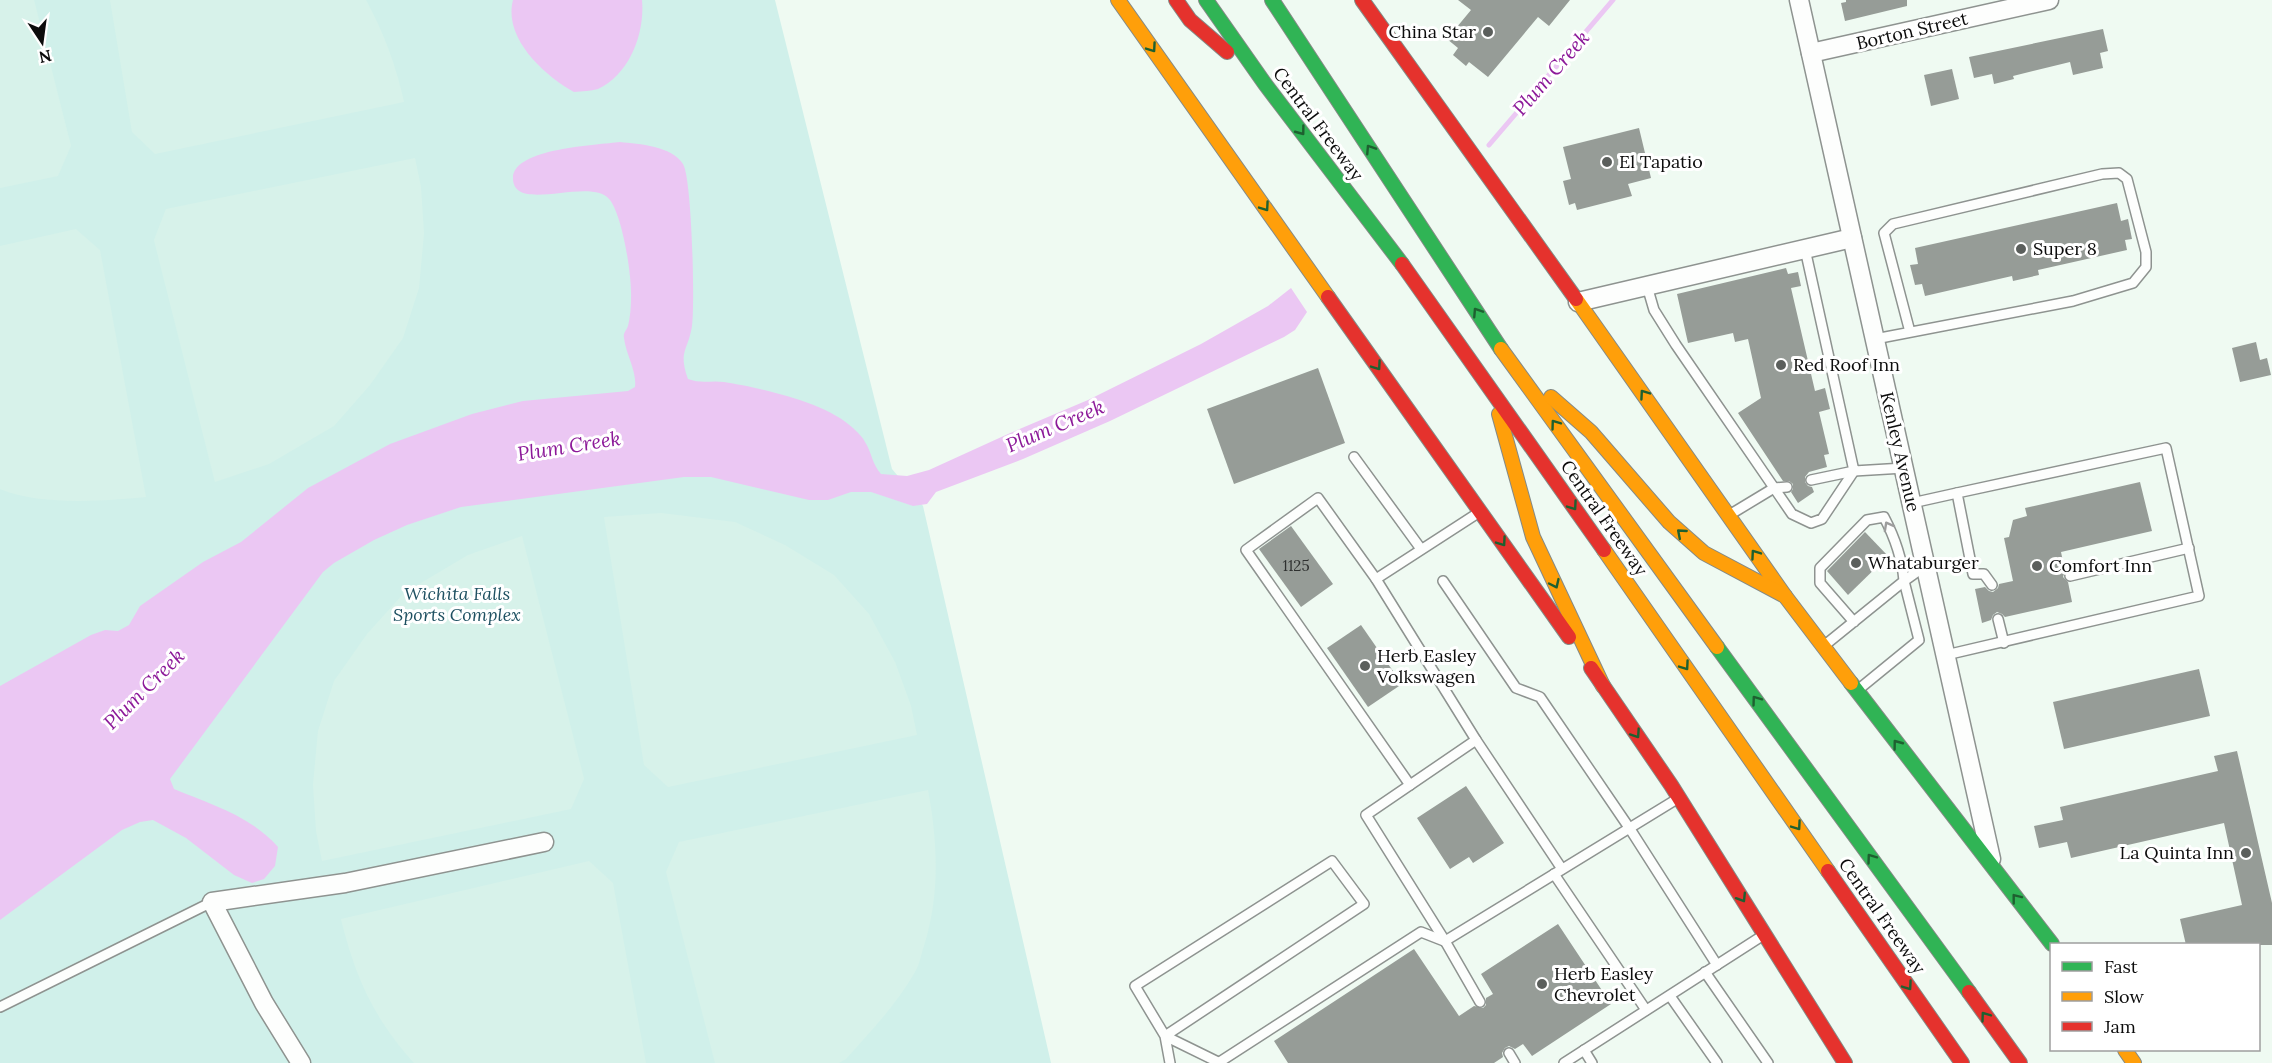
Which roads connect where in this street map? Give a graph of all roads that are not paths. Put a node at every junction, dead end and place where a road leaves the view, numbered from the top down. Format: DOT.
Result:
graph roads {
  1 [pos="1118,0"];
  2 [pos="1176,0"];
  3 [pos="1206,0"];
  4 [pos="1272,0"];
  5 [pos="1362,0"];
  6 [pos="1799,0"];
  7 [pos="2049,0"];
  8 [pos="1811,54"];
  9 [pos="1265,84"];
  10 [pos="1852,238"];
  11 [pos="1804,249"];
  12 [pos="1647,285"];
  13 [pos="1578,302"];
  14 [pos="1910,332"];
  15 [pos="1875,339"];
  16 [pos="1509,361"];
  17 [pos="1492,389"];
  18 [pos="1354,458"];
  19 [pos="1904,468"];
  20 [pos="1854,471"];
  21 [pos="1811,480"];
  22 [pos="1787,487"];
  23 [pos="1774,488"];
  24 [pos="1957,494"];
  25 [pos="1912,503"];
  26 [pos="1480,511"];
  27 [pos="1728,515"];
  28 [pos="2188,548"];
  29 [pos="1421,549"];
  30 [pos="1925,566"];
  31 [pos="2070,576"];
  32 [pos="1376,579"];
  33 [pos="1443,581"];
  34 [pos="1904,581"];
  35 [pos="1992,585"];
  36 [pos="1785,596"];
  37 [pos="1998,619"];
  38 [pos="1854,622"];
  39 [pos="2004,643"];
  40 [pos="1823,646"];
  41 [pos="1946,656"];
  42 [pos="1604,686"];
  43 [pos="1857,691"];
  44 [pos="1476,740"];
  45 [pos="1410,785"];
  46 [pos="1679,798"];
  47 [pos="1630,829"];
  48 [pos="544,842"];
  49 [pos="1994,869"];
  50 [pos="1558,872"];
  51 [pos="212,902"];
  52 [pos="1764,934"];
  53 [pos="1444,941"];
  54 [pos="2050,943"];
  55 [pos="1717,965"];
  56 [pos="1705,972"];
  57 [pos="1670,996"];
  58 [pos="1480,1002"];
  59 [pos="0,1007"];
  60 [pos="1647,1010"];
  61 [pos="1165,1036"];
  62 [pos="1584,1050"];
  63 [pos="1509,1053"];
  64 [pos="1218,1062"];
  65 [pos="301,1063"];
  66 [pos="1170,1063"];
  67 [pos="1515,1063"];
  68 [pos="1564,1063"];
  69 [pos="1592,1063"];
  70 [pos="1717,1063"];
  71 [pos="1768,1063"];
  72 [pos="1845,1063"];
  73 [pos="1962,1063"];
  74 [pos="2020,1063"];
  1 -- 26 [label="main road, one-way"];
  2 -- 9 [label="main road"];
  3 -- 9 [label="main road, Central Freeway"];
  16 -- 4 [label="main road, Central Freeway, one-way"];
  5 -- 13 [label="main road"];
  6 -- 8 [label="street, Kenley Avenue"];
  7 -- 8 [label="street, Borton Street"];
  8 -- 10 [label="street, Kenley Avenue"];
  9 -- 17 [label="main road, Central Freeway, one-way"];
  10 -- 11 [label="street"];
  10 -- 15 [label="street, Kenley Avenue"];
  11 -- 12 [label="street"];
  11 -- 20 [label="lane"];
  12 -- 13 [label="street"];
  12 -- 23 [label="lane"];
  27 -- 13 [label="main road, one-way"];
  14 -- 14 [label="lane"];
  14 -- 15 [label="lane"];
  15 -- 19 [label="street, Kenley Avenue"];
  36 -- 16 [label="main road, one-way"];
  74 -- 16 [label="main road, Central Freeway, one-way"];
  17 -- 42 [label="main road, one-way"];
  17 -- 73 [label="main road, Central Freeway, one-way"];
  18 -- 29 [label="lane"];
  19 -- 20 [label="lane"];
  19 -- 25 [label="street, Kenley Avenue"];
  20 -- 21 [label="lane"];
  20 -- 23 [label="lane"];
  22 -- 23 [label="lane"];
  23 -- 27 [label="lane"];
  24 -- 25 [label="lane"];
  24 -- 28 [label="lane"];
  24 -- 35 [label="lane"];
  25 -- 30 [label="street, Kenley Avenue"];
  26 -- 29 [label="lane"];
  26 -- 42 [label="main road, one-way"];
  36 -- 27 [label="main road, one-way"];
  28 -- 31 [label="lane"];
  28 -- 39 [label="lane"];
  29 -- 32 [label="lane"];
  30 -- 34 [label="lane"];
  30 -- 41 [label="street, Kenley Avenue"];
  32 -- 44 [label="lane"];
  32 -- 45 [label="lane"];
  33 -- 47 [label="lane"];
  34 -- 38 [label="lane"];
  34 -- 38 [label="lane, one-way"];
  34 -- 43 [label="lane"];
  36 -- 40 [label="main road"];
  37 -- 39 [label="lane"];
  38 -- 40 [label="lane"];
  39 -- 41 [label="lane"];
  40 -- 43 [label="main road"];
  41 -- 49 [label="street, Kenley Avenue"];
  42 -- 46 [label="main road, one-way"];
  49 -- 43 [label="main road, one-way"];
  44 -- 45 [label="lane"];
  44 -- 50 [label="lane"];
  45 -- 53 [label="lane"];
  46 -- 47 [label="lane"];
  46 -- 52 [label="main road, one-way"];
  47 -- 50 [label="lane"];
  47 -- 55 [label="lane"];
  48 -- 51 [label="street"];
  54 -- 49 [label="main road, one-way"];
  50 -- 53 [label="lane"];
  50 -- 60 [label="lane"];
  51 -- 59 [label="lane"];
  51 -- 65 [label="street"];
  52 -- 55 [label="lane"];
  52 -- 72 [label="main road"];
  53 -- 58 [label="lane"];
  53 -- 64 [label="lane"];
  55 -- 56 [label="lane"];
  56 -- 57 [label="lane"];
  56 -- 71 [label="lane"];
  57 -- 60 [label="lane"];
  57 -- 70 [label="lane"];
  60 -- 62 [label="lane"];
  61 -- 61 [label="lane"];
  61 -- 64 [label="lane"];
  61 -- 66 [label="lane"];
  62 -- 68 [label="lane"];
  62 -- 69 [label="lane"];
  63 -- 67 [label="lane"];
}
